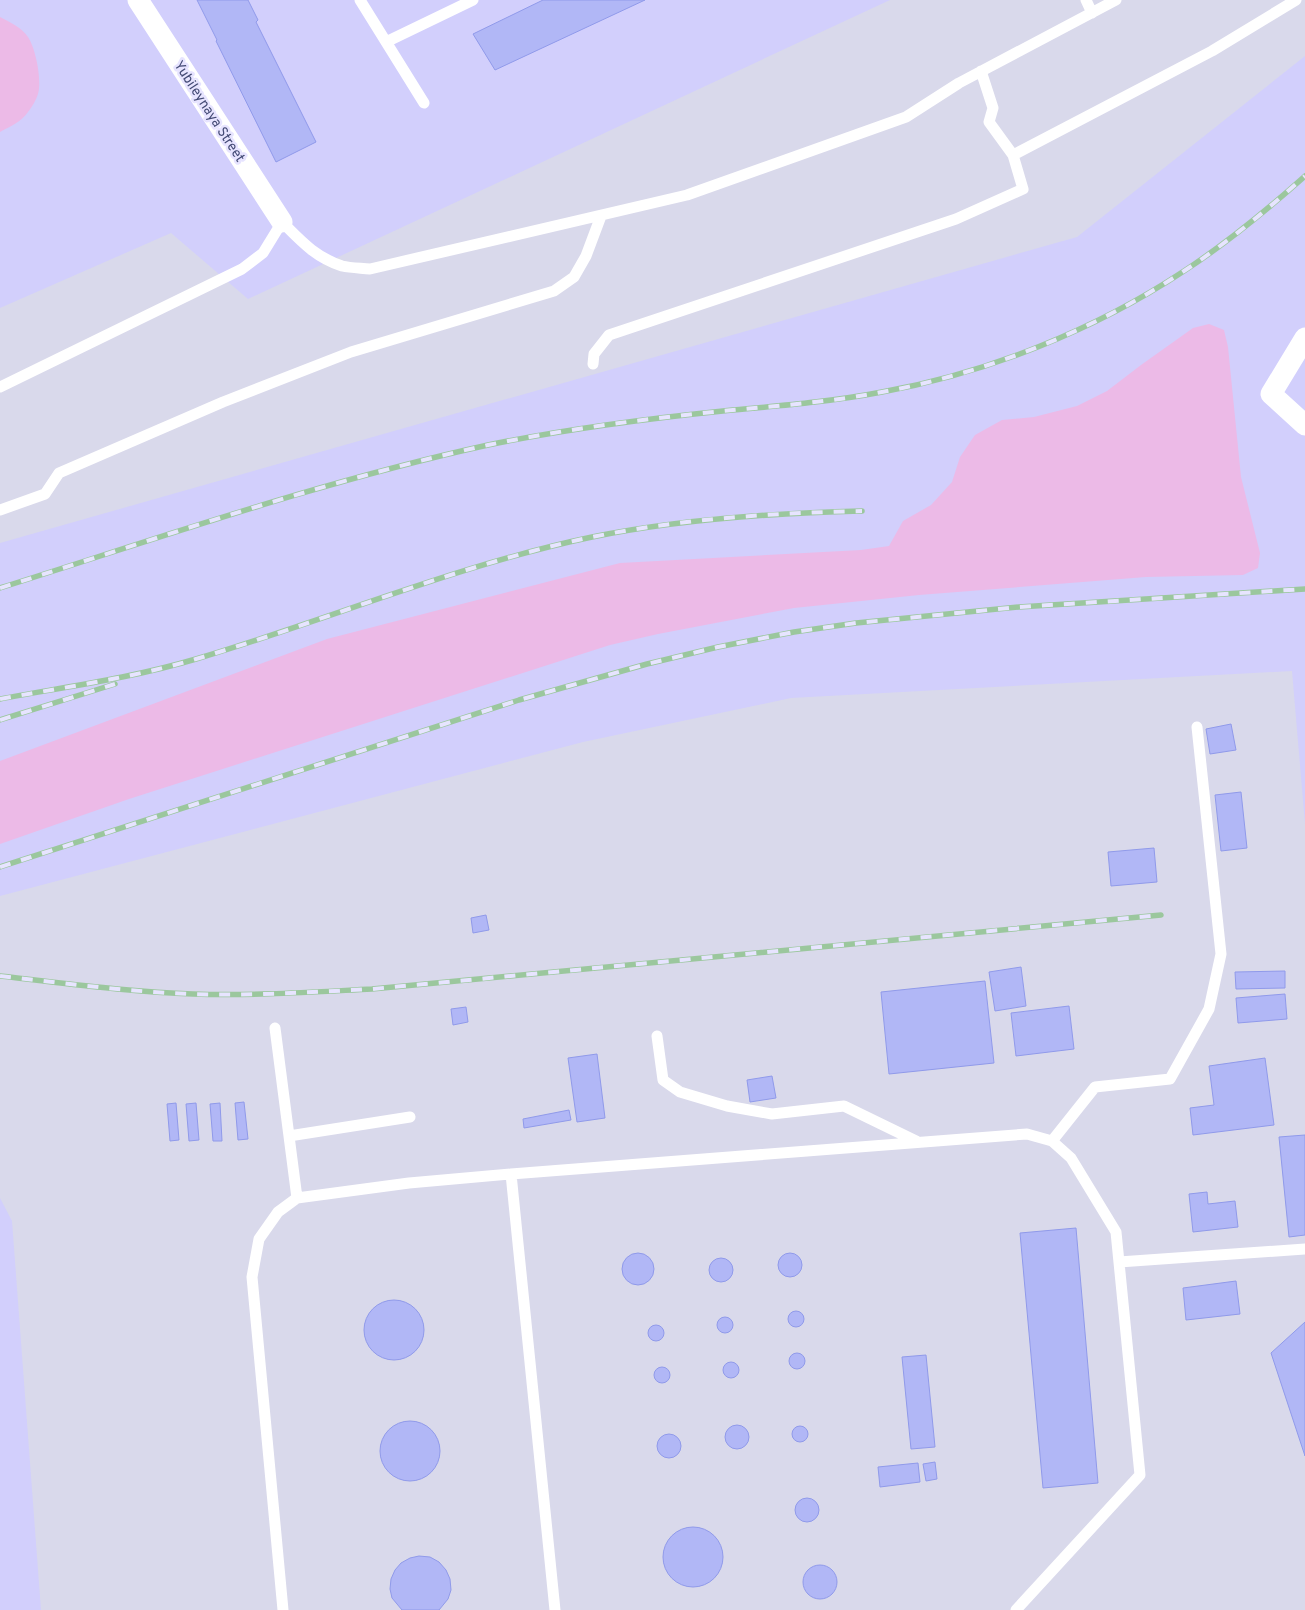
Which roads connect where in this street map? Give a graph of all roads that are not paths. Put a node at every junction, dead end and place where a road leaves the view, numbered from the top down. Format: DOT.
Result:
graph roads {
  1 [pos="138,0"];
  2 [pos="360,0"];
  3 [pos="473,0"];
  4 [pos="1086,0"];
  5 [pos="1116,0"];
  6 [pos="1296,0"];
  7 [pos="1092,13"];
  8 [pos="386,42"];
  9 [pos="981,71"];
  10 [pos="424,104"];
  11 [pos="1013,155"];
  12 [pos="601,216"];
  13 [pos="282,222"];
  14 [pos="1305,338"];
  15 [pos="593,364"];
  16 [pos="0,387"];
  17 [pos="1305,425"];
  18 [pos="0,510"];
  19 [pos="1197,727"];
  20 [pos="276,1028"];
  21 [pos="657,1036"];
  22 [pos="410,1116"];
  23 [pos="288,1136"];
  24 [pos="1052,1141"];
  25 [pos="918,1142"];
  26 [pos="511,1174"];
  27 [pos="297,1198"];
  28 [pos="1305,1249"];
  29 [pos="1119,1262"];
  30 [pos="283,1610"];
  31 [pos="555,1610"];
  32 [pos="1016,1610"];
  1 -- 13 [label="street, Yubileynaya Street"];
  2 -- 8 [label="lane"];
  3 -- 8 [label="lane"];
  4 -- 7 [label="lane"];
  5 -- 7 [label="lane"];
  6 -- 11 [label="lane"];
  7 -- 9 [label="lane"];
  8 -- 10 [label="lane"];
  9 -- 11 [label="lane"];
  9 -- 12 [label="lane"];
  11 -- 15 [label="lane"];
  12 -- 13 [label="lane"];
  12 -- 18 [label="lane"];
  13 -- 16 [label="lane"];
  14 -- 17 [label="street"];
  19 -- 24 [label="lane"];
  20 -- 23 [label="lane"];
  21 -- 25 [label="lane"];
  22 -- 23 [label="lane"];
  23 -- 27 [label="lane"];
  24 -- 25 [label="lane"];
  24 -- 29 [label="lane"];
  25 -- 26 [label="lane"];
  26 -- 27 [label="lane"];
  26 -- 31 [label="lane"];
  27 -- 30 [label="lane"];
  28 -- 29 [label="lane"];
  29 -- 32 [label="lane"];
}
